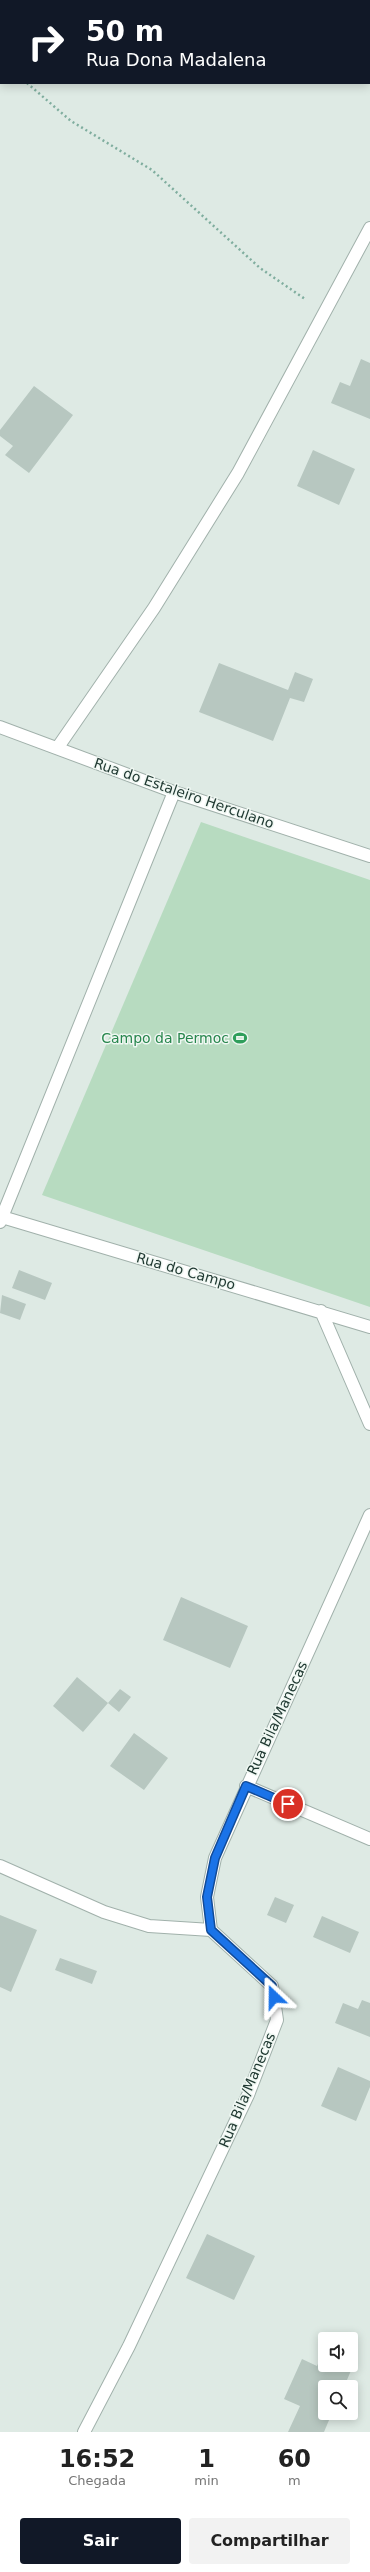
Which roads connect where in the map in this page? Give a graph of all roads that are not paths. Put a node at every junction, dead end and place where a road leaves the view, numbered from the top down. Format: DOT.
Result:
graph roads {
  1 [pos="370,228"];
  2 [pos="0,727"];
  3 [pos="58,747"];
  4 [pos="174,792"];
  5 [pos="370,856"];
  6 [pos="1,1220"];
  7 [pos="321,1311"];
  8 [pos="370,1327"];
  9 [pos="370,1424"];
  10 [pos="370,1515"];
  11 [pos="246,1786"];
  12 [pos="370,1839"];
  13 [pos="0,1866"];
  14 [pos="211,1930"];
  15 [pos="84,2432"];
  1 -- 3 [label="street"];
  2 -- 3 [label="street, Rua do Estaleiro Herculano"];
  3 -- 4 [label="street, Rua do Estaleiro Herculano"];
  4 -- 5 [label="street, Rua do Estaleiro Herculano"];
  4 -- 6 [label="street"];
  6 -- 7 [label="street, Rua do Campo"];
  7 -- 8 [label="street, Rua do Campo"];
  7 -- 9 [label="street"];
  10 -- 11 [label="street, Rua Bila/Manecas"];
  11 -- 12 [label="street"];
  11 -- 14 [label="street, Rua Bila/Manecas"];
  13 -- 14 [label="street"];
  14 -- 15 [label="street, Rua Bila/Manecas"];
}
